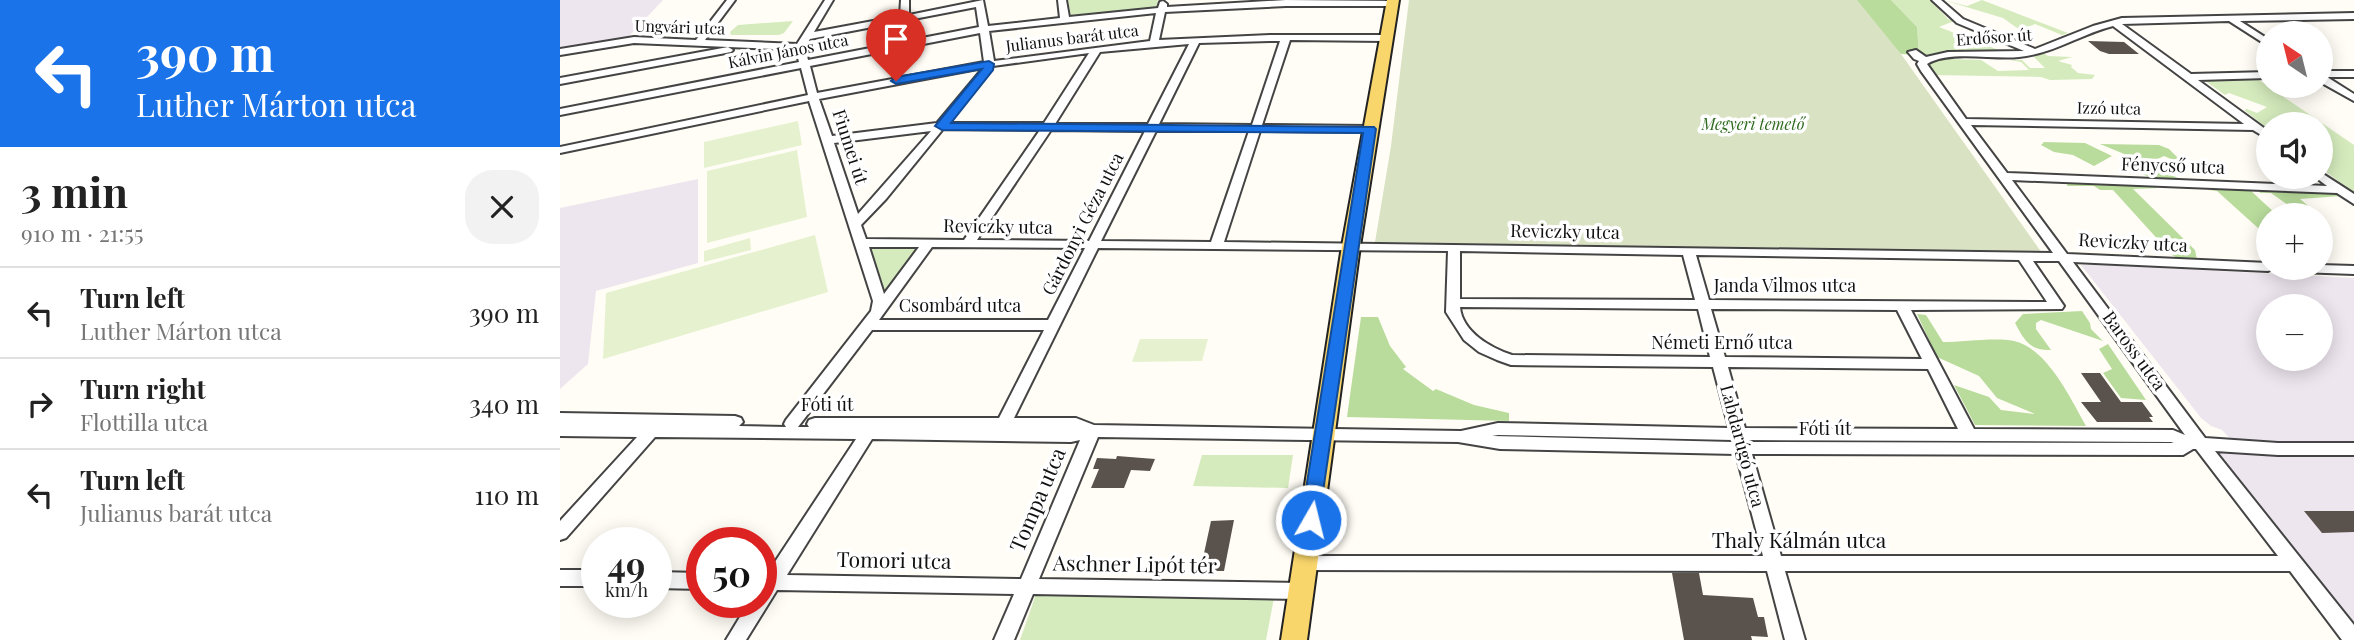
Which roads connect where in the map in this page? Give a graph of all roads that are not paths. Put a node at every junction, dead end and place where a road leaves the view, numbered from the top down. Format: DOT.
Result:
graph roads {
  1 [pos="731,0"];
  2 [pos="829,0"];
  3 [pos="905,0"];
  4 [pos="1062,0"];
  5 [pos="1936,0"];
  6 [pos="980,2"];
  7 [pos="1393,2"];
  8 [pos="1163,5"];
  9 [pos="2354,16"];
  10 [pos="2342,17"];
  11 [pos="904,18"];
  12 [pos="2230,18"];
  13 [pos="1065,19"];
  14 [pos="2114,22"];
  15 [pos="2354,23"];
  16 [pos="985,29"];
  17 [pos="2256,35"];
  18 [pos="809,36"];
  19 [pos="1286,38"];
  20 [pos="1386,38"];
  21 [pos="1195,41"];
  22 [pos="698,43"];
  23 [pos="1154,43"];
  24 [pos="754,46"];
  25 [pos="800,47"];
  26 [pos="1096,50"];
  27 [pos="1913,51"];
  28 [pos="560,52"];
  29 [pos="2033,52"];
  30 [pos="1926,60"];
  31 [pos="803,64"];
  32 [pos="989,64"];
  33 [pos="2354,74"];
  34 [pos="2333,75"];
  35 [pos="2256,76"];
  36 [pos="2193,79"];
  37 [pos="560,81"];
  38 [pos="2333,84"];
  39 [pos="2354,98"];
  40 [pos="814,99"];
  41 [pos="560,112"];
  42 [pos="1962,121"];
  43 [pos="942,126"];
  44 [pos="1048,126"];
  45 [pos="1152,127"];
  46 [pos="2256,127"];
  47 [pos="1257,128"];
  48 [pos="1370,129"];
  49 [pos="828,140"];
  50 [pos="560,150"];
  51 [pos="2003,176"];
  52 [pos="2333,184"];
  53 [pos="2341,190"];
  54 [pos="2354,200"];
  55 [pos="855,224"];
  56 [pos="862,243"];
  57 [pos="928,244"];
  58 [pos="968,244"];
  59 [pos="1091,246"];
  60 [pos="1351,246"];
  61 [pos="1216,247"];
  62 [pos="1454,247"];
  63 [pos="1689,251"];
  64 [pos="2023,256"];
  65 [pos="2065,257"];
  66 [pos="2256,266"];
  67 [pos="2333,269"];
  68 [pos="2354,270"];
  69 [pos="1453,303"];
  70 [pos="1703,305"];
  71 [pos="1902,305"];
  72 [pos="878,312"];
  73 [pos="868,325"];
  74 [pos="1052,325"];
  75 [pos="1719,362"];
  76 [pos="1933,364"];
  77 [pos="560,419"];
  78 [pos="792,424"];
  79 [pos="656,425"];
  80 [pos="1003,425"];
  81 [pos="870,429"];
  82 [pos="560,430"];
  83 [pos="1092,431"];
  84 [pos="1323,432"];
  85 [pos="1969,435"];
  86 [pos="1741,441"];
  87 [pos="2195,444"];
  88 [pos="2354,449"];
  89 [pos="560,533"];
  90 [pos="1304,563"];
  91 [pos="1773,564"];
  92 [pos="2294,564"];
  93 [pos="777,567"];
  94 [pos="560,578"];
  95 [pos="581,579"];
  96 [pos="777,582"];
  97 [pos="1026,586"];
  98 [pos="1301,591"];
  99 [pos="750,618"];
  100 [pos="736,640"];
  101 [pos="1004,640"];
  102 [pos="1294,640"];
  103 [pos="1795,640"];
  104 [pos="2354,640"];
  1 -- 22 [label="street"];
  2 -- 18 [label="street"];
  3 -- 11 [label="street"];
  4 -- 13 [label="street"];
  5 -- 29 [label="street"];
  6 -- 11 [label="street"];
  6 -- 16 [label="street"];
  7 -- 8 [label="street"];
  7 -- 20 [label="main road"];
  8 -- 13 [label="street, Kálvin János utca"];
  8 -- 23 [label="street"];
  9 -- 10 [label="street, Erdősor út"];
  10 -- 12 [label="street, Erdősor út"];
  10 -- 15 [label="street"];
  11 -- 18 [label="street"];
  12 -- 14 [label="street, Erdősor út"];
  12 -- 17 [label="street"];
  13 -- 16 [label="street, Kálvin János utca"];
  14 -- 29 [label="street, Erdősor út"];
  14 -- 36 [label="street"];
  16 -- 31 [label="street, Kálvin János utca"];
  16 -- 32 [label="street"];
  18 -- 25 [label="street"];
  19 -- 20 [label="street, Julianus barát utca"];
  19 -- 21 [label="street, Julianus barát utca"];
  19 -- 47 [label="street"];
  20 -- 48 [label="main road"];
  21 -- 23 [label="street, Julianus barát utca"];
  21 -- 45 [label="street, Gárdonyi Géza utca"];
  22 -- 24 [label="street, Ungvári utca"];
  22 -- 28 [label="street, Ungvári utca"];
  23 -- 26 [label="street, Julianus barát utca"];
  24 -- 25 [label="street, Ungvári utca"];
  24 -- 37 [label="street"];
  25 -- 31 [label="street, Fiumei út"];
  26 -- 32 [label="street, Julianus barát utca"];
  26 -- 44 [label="street"];
  27 -- 30 [label="street"];
  29 -- 30 [label="street, Erdősor út"];
  30 -- 42 [label="street, Baross utca"];
  31 -- 40 [label="street, Fiumei út"];
  31 -- 41 [label="street, Kálvin János utca"];
  32 -- 40 [label="street, Julianus barát utca"];
  32 -- 43 [label="street"];
  33 -- 34 [label="street"];
  35 -- 36 [label="street"];
  36 -- 46 [label="street"];
  38 -- 39 [label="street"];
  40 -- 49 [label="street, Fiumei út"];
  40 -- 50 [label="street, Julianus barát utca"];
  42 -- 46 [label="street, Izzó utca"];
  42 -- 51 [label="street, Baross utca"];
  43 -- 44 [label="street"];
  43 -- 49 [label="street"];
  43 -- 55 [label="street"];
  44 -- 45 [label="street"];
  44 -- 58 [label="street"];
  45 -- 47 [label="street"];
  45 -- 59 [label="street, Gárdonyi Géza utca"];
  47 -- 48 [label="street"];
  47 -- 61 [label="street"];
  48 -- 60 [label="main road"];
  49 -- 55 [label="street, Fiumei út"];
  51 -- 53 [label="street, Fénycső utca"];
  51 -- 65 [label="street, Baross utca"];
  52 -- 53 [label="street"];
  53 -- 54 [label="street"];
  55 -- 56 [label="street, Fiumei út"];
  56 -- 57 [label="street, Reviczky utca"];
  56 -- 72 [label="street, Fiumei út"];
  57 -- 58 [label="street, Reviczky utca"];
  57 -- 72 [label="street"];
  58 -- 59 [label="street, Reviczky utca"];
  59 -- 61 [label="street, Reviczky utca"];
  59 -- 74 [label="street, Gárdonyi Géza utca"];
  60 -- 61 [label="street, Reviczky utca"];
  60 -- 62 [label="street, Reviczky utca"];
  60 -- 84 [label="main road"];
  62 -- 63 [label="street, Reviczky utca"];
  62 -- 69 [label="street"];
  63 -- 64 [label="street, Reviczky utca"];
  63 -- 70 [label="street, Labdarúgó utca"];
  64 -- 65 [label="street, Reviczky utca"];
  64 -- 71 [label="street, Janda Vilmos utca"];
  65 -- 66 [label="street, Reviczky utca"];
  65 -- 87 [label="street, Baross utca"];
  67 -- 68 [label="street"];
  69 -- 70 [label="street, Janda Vilmos utca"];
  69 -- 75 [label="street, Németi Ernő utca"];
  70 -- 71 [label="street, Janda Vilmos utca"];
  70 -- 75 [label="street, Labdarúgó utca"];
  71 -- 76 [label="street"];
  72 -- 73 [label="street"];
  73 -- 74 [label="street, Csombárd utca"];
  73 -- 78 [label="street"];
  74 -- 80 [label="street, Gárdonyi Géza utca"];
  75 -- 76 [label="street, Németi Ernő utca"];
  75 -- 86 [label="street, Labdarúgó utca"];
  76 -- 85 [label="street"];
  77 -- 79 [label="street, Fóti út"];
  78 -- 79 [label="street, Fóti út"];
  78 -- 81 [label="street, Fóti út"];
  79 -- 81 [label="street, Fóti út"];
  79 -- 82 [label="street, Fóti út"];
  79 -- 89 [label="street"];
  80 -- 81 [label="street, Fóti út"];
  80 -- 83 [label="street, Fóti út"];
  81 -- 83 [label="street, Fóti út"];
  81 -- 93 [label="street"];
  83 -- 84 [label="street, Fóti út"];
  83 -- 97 [label="street, Tompa utca"];
  84 -- 86 [label="street, Fóti út"];
  84 -- 90 [label="main road"];
  85 -- 86 [label="street, Fóti út"];
  85 -- 87 [label="street, Fóti út"];
  86 -- 87 [label="street, Fóti út"];
  86 -- 91 [label="street, Labdarúgó utca"];
  87 -- 88 [label="street, Fóti út"];
  87 -- 92 [label="street, Baross utca"];
  90 -- 91 [label="street, Thaly Kálmán utca"];
  90 -- 98 [label="main road"];
  91 -- 92 [label="street, Thaly Kálmán utca"];
  91 -- 103 [label="street, Labdarúgó utca"];
  92 -- 104 [label="street, Baross utca"];
  94 -- 95 [label="street"];
  96 -- 97 [label="street, Tomori utca"];
  97 -- 98 [label="street, Aschner Lipót tér"];
  97 -- 101 [label="street"];
  98 -- 102 [label="main road"];
  99 -- 100 [label="street"];
}
